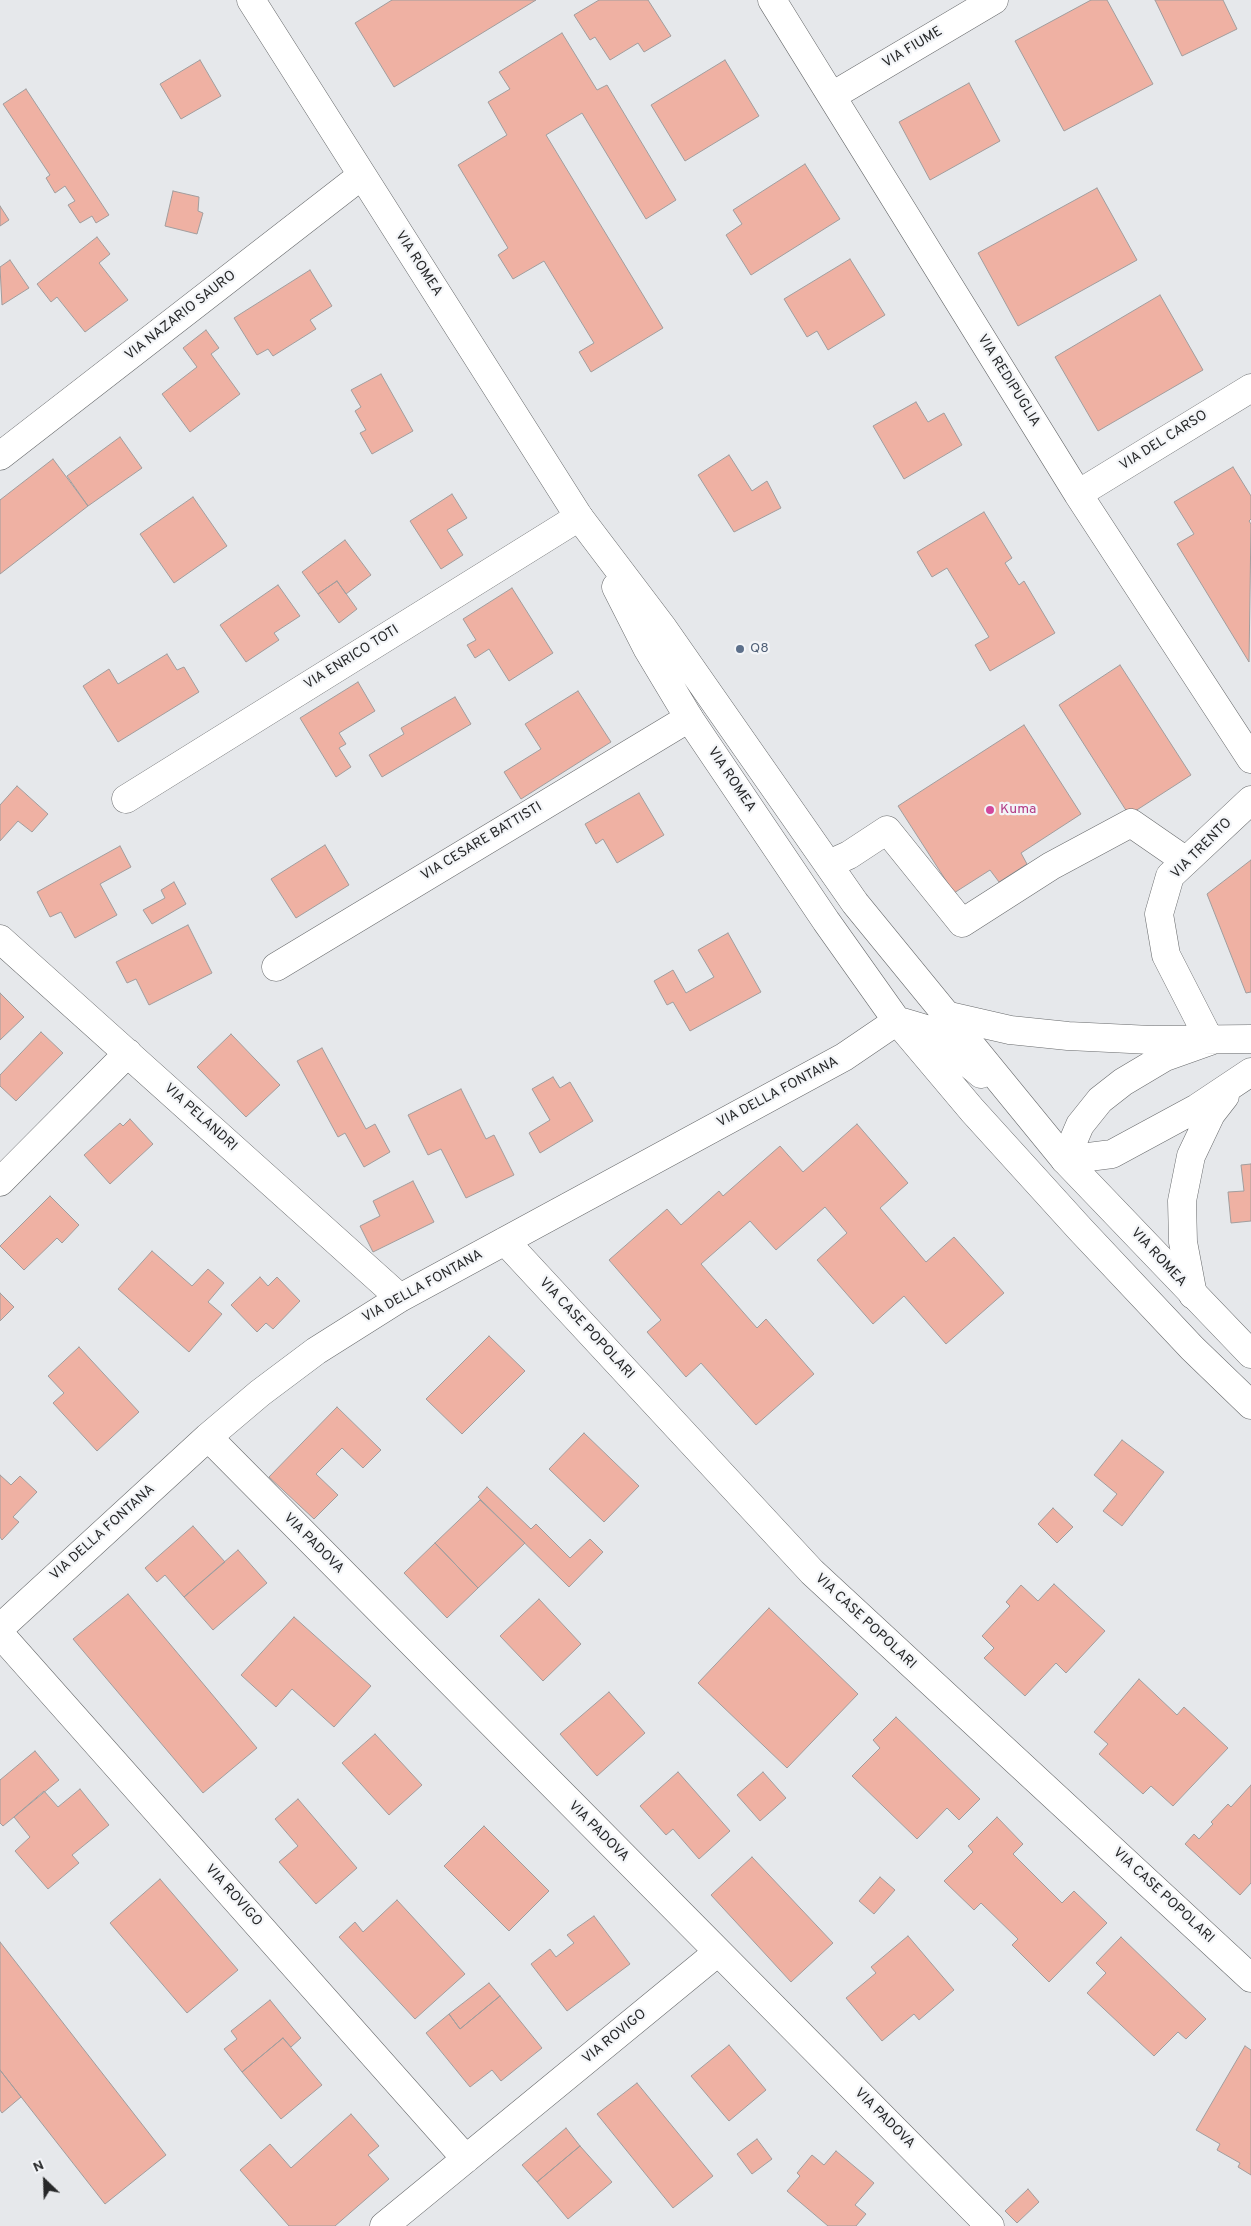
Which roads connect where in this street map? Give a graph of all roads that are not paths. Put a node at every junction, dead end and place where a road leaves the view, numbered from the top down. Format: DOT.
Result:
graph roads {
  1 [pos="252,0"];
  2 [pos="772,0"];
  3 [pos="994,0"];
  4 [pos="832,96"];
  5 [pos="361,176"];
  6 [pos="1251,388"];
  7 [pos="0,456"];
  8 [pos="1078,494"];
  9 [pos="583,522"];
  10 [pos="690,718"];
  11 [pos="1251,759"];
  12 [pos="126,799"];
  13 [pos="1251,800"];
  14 [pos="1186,861"];
  15 [pos="829,864"];
  16 [pos="876,930"];
  17 [pos="0,939"];
  18 [pos="276,967"];
  19 [pos="948,1016"];
  20 [pos="898,1021"];
  21 [pos="1251,1039"];
  22 [pos="1210,1041"];
  23 [pos="128,1054"];
  24 [pos="936,1067"];
  25 [pos="1244,1077"];
  26 [pos="1018,1103"];
  27 [pos="1065,1160"];
  28 [pos="0,1182"];
  29 [pos="1080,1229"];
  30 [pos="505,1241"];
  31 [pos="1194,1295"];
  32 [pos="400,1298"];
  33 [pos="1251,1354"];
  34 [pos="1251,1405"];
  35 [pos="208,1437"];
  36 [pos="0,1628"];
  37 [pos="0,1634"];
  38 [pos="718,1952"];
  39 [pos="1251,1978"];
  40 [pos="466,2159"];
  41 [pos="384,2226"];
  42 [pos="990,2226"];
  1 -- 5 [label="street, VIA ROMEA"];
  2 -- 4 [label="street, VIA REDIPUGLIA"];
  3 -- 4 [label="street, VIA FIUME"];
  4 -- 8 [label="street, VIA REDIPUGLIA"];
  5 -- 7 [label="street, VIA NAZARIO SAURO"];
  5 -- 9 [label="street, VIA ROMEA"];
  6 -- 8 [label="street, VIA DEL CARSO"];
  8 -- 11 [label="street, VIA REDIPUGLIA"];
  9 -- 10 [label="street, VIA ROMEA"];
  9 -- 12 [label="street, VIA ENRICO TOTI"];
  9 -- 15 [label="street, VIA ROMEA"];
  10 -- 18 [label="street, VIA CESARE BATTISTI"];
  10 -- 20 [label="street, VIA ROMEA"];
  13 -- 14 [label="street, VIA TRENTO"];
  14 -- 15 [label="street"];
  14 -- 22 [label="street, VIA TRENTO"];
  15 -- 16 [label="street, VIA ROMEA"];
  16 -- 19 [label="street, VIA ROMEA"];
  16 -- 20 [label="street"];
  17 -- 23 [label="street, VIA PELANDRI"];
  19 -- 20 [label="street"];
  19 -- 22 [label="street"];
  19 -- 26 [label="street, VIA ROMEA"];
  20 -- 24 [label="street, VIA ROMEA"];
  20 -- 26 [label="street, VIA ROMEA"];
  20 -- 30 [label="street, VIA DELLA FONTANA"];
  21 -- 22 [label="street"];
  22 -- 27 [label="street"];
  23 -- 28 [label="street"];
  23 -- 32 [label="street, VIA PELANDRI"];
  24 -- 27 [label="street, VIA ROMEA"];
  24 -- 29 [label="street, VIA ROMEA"];
  25 -- 27 [label="street"];
  25 -- 31 [label="street"];
  26 -- 27 [label="street, VIA ROMEA"];
  27 -- 29 [label="street, VIA ROMEA"];
  27 -- 31 [label="street, VIA ROMEA"];
  29 -- 34 [label="street, VIA ROMEA"];
  30 -- 32 [label="street, VIA DELLA FONTANA"];
  30 -- 39 [label="street, VIA CASE POPOLARI"];
  31 -- 33 [label="street, VIA ROMEA"];
  32 -- 35 [label="street, VIA DELLA FONTANA"];
  35 -- 36 [label="street, VIA DELLA FONTANA"];
  35 -- 38 [label="street, VIA PADOVA"];
  37 -- 40 [label="street, VIA ROVIGO"];
  38 -- 40 [label="street, VIA ROVIGO"];
  38 -- 42 [label="street, VIA PADOVA"];
  40 -- 41 [label="street, VIA ROVIGO"];
}
